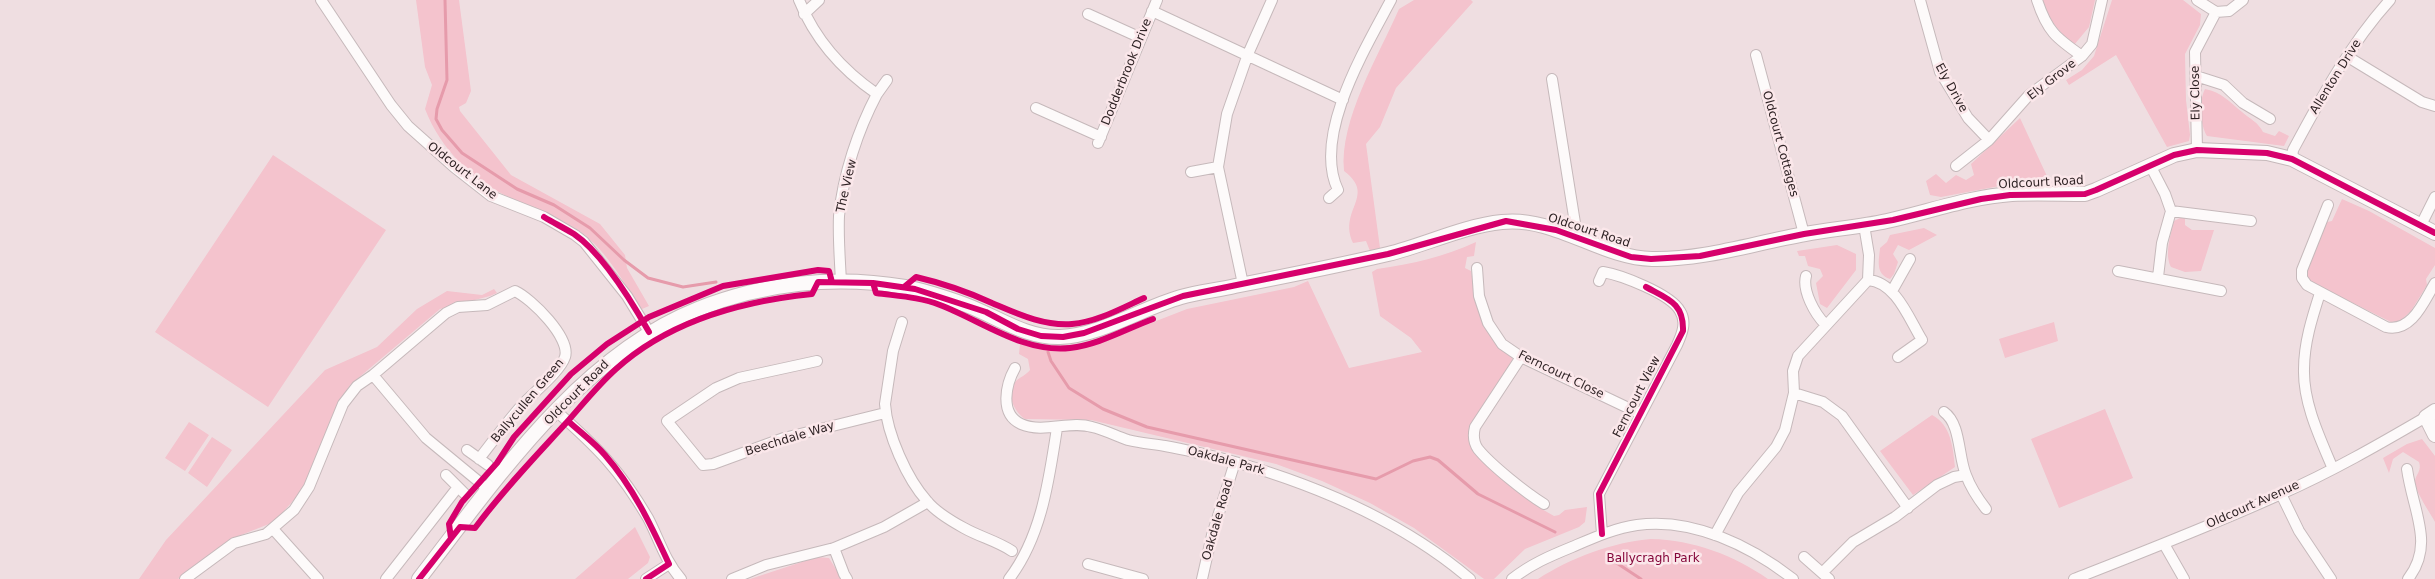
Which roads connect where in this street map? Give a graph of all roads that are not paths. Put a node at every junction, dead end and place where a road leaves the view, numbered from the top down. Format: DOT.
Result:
graph roads {
  1 [pos="321,0"];
  2 [pos="799,0"];
  3 [pos="819,0"];
  4 [pos="1157,0"];
  5 [pos="1272,0"];
  6 [pos="1391,0"];
  7 [pos="1920,0"];
  8 [pos="2037,0"];
  9 [pos="2102,0"];
  10 [pos="2197,0"];
  11 [pos="2243,0"];
  12 [pos="2390,0"];
  13 [pos="1152,11"];
  14 [pos="2216,12"];
  15 [pos="804,14"];
  16 [pos="1088,14"];
  17 [pos="1141,38"];
  18 [pos="1248,54"];
  19 [pos="1756,55"];
  20 [pos="2082,56"];
  21 [pos="2348,56"];
  22 [pos="2196,76"];
  23 [pos="887,80"];
  24 [pos="1552,80"];
  25 [pos="877,94"];
  26 [pos="1342,100"];
  27 [pos="2435,106"];
  28 [pos="1036,108"];
  29 [pos="2270,119"];
  30 [pos="1989,140"];
  31 [pos="2198,150"];
  32 [pos="2292,159"];
  33 [pos="2150,165"];
  34 [pos="1956,166"];
  35 [pos="1218,168"];
  36 [pos="1191,172"];
  37 [pos="2435,197"];
  38 [pos="1330,198"];
  39 [pos="2328,205"];
  40 [pos="2171,211"];
  41 [pos="2252,222"];
  42 [pos="1864,225"];
  43 [pos="2421,225"];
  44 [pos="2435,233"];
  45 [pos="1804,234"];
  46 [pos="1574,238"];
  47 [pos="1910,259"];
  48 [pos="1477,268"];
  49 [pos="2118,271"];
  50 [pos="1806,276"];
  51 [pos="2158,277"];
  52 [pos="1868,280"];
  53 [pos="840,282"];
  54 [pos="1599,282"];
  55 [pos="2435,283"];
  56 [pos="1243,284"];
  57 [pos="1892,291"];
  58 [pos="2221,291"];
  59 [pos="2320,293"];
  60 [pos="902,322"];
  61 [pos="1825,324"];
  62 [pos="649,332"];
  63 [pos="1898,357"];
  64 [pos="1521,358"];
  65 [pos="817,361"];
  66 [pos="1015,368"];
  67 [pos="372,375"];
  68 [pos="1794,393"];
  69 [pos="556,411"];
  70 [pos="1944,412"];
  71 [pos="885,413"];
  72 [pos="1641,414"];
  73 [pos="2430,414"];
  74 [pos="1057,428"];
  75 [pos="2435,435"];
  76 [pos="467,450"];
  77 [pos="1235,462"];
  78 [pos="2333,469"];
  79 [pos="2407,469"];
  80 [pos="446,475"];
  81 [pos="1966,475"];
  82 [pos="489,490"];
  83 [pos="2281,494"];
  84 [pos="928,502"];
  85 [pos="1544,504"];
  86 [pos="1908,508"];
  87 [pos="1986,509"];
  88 [pos="2431,528"];
  89 [pos="273,529"];
  90 [pos="1602,534"];
  91 [pos="1715,535"];
  92 [pos="2164,544"];
  93 [pos="834,548"];
  94 [pos="1012,551"];
  95 [pos="2431,555"];
  96 [pos="1804,557"];
  97 [pos="669,564"];
  98 [pos="1088,564"];
  99 [pos="1826,576"];
  100 [pos="185,579"];
  101 [pos="318,579"];
  102 [pos="386,579"];
  103 [pos="418,579"];
  104 [pos="646,579"];
  105 [pos="681,579"];
  106 [pos="732,579"];
  107 [pos="848,579"];
  108 [pos="1009,579"];
  109 [pos="1143,579"];
  110 [pos="1202,579"];
  111 [pos="1470,579"];
  112 [pos="1512,579"];
  113 [pos="1793,579"];
  114 [pos="2074,579"];
  115 [pos="2184,579"];
  116 [pos="2331,579"];
  117 [pos="2408,579"];
  1 -- 62 [label="street, Oldcourt Lane"];
  2 -- 15 [label="street"];
  3 -- 15 [label="street"];
  4 -- 13 [label="street, Dodderbrook Drive"];
  5 -- 18 [label="street"];
  6 -- 26 [label="street"];
  7 -- 30 [label="street, Ely Drive"];
  8 -- 20 [label="street"];
  9 -- 20 [label="street, Ely Grove"];
  10 -- 14 [label="street"];
  11 -- 14 [label="street"];
  12 -- 21 [label="street, Allenton Drive"];
  13 -- 17 [label="street, Dodderbrook Drive"];
  13 -- 18 [label="street"];
  14 -- 22 [label="street, Ely Close"];
  15 -- 25 [label="street"];
  16 -- 17 [label="street"];
  17 -- 28 [label="street, Dodderbrook Drive"];
  18 -- 26 [label="street"];
  18 -- 35 [label="street"];
  19 -- 45 [label="street, Oldcourt Cottages"];
  20 -- 30 [label="street, Ely Grove"];
  21 -- 27 [label="street"];
  21 -- 32 [label="street, Allenton Drive"];
  22 -- 29 [label="street"];
  22 -- 31 [label="street, Ely Close"];
  23 -- 25 [label="street, The View"];
  24 -- 46 [label="street"];
  25 -- 53 [label="street, The View"];
  26 -- 38 [label="street"];
  30 -- 34 [label="street, Ely Grove"];
  31 -- 32 [label="street, Oldcourt Road"];
  31 -- 33 [label="street, Oldcourt Road"];
  32 -- 43 [label="street, Oldcourt Road"];
  33 -- 40 [label="street"];
  33 -- 42 [label="street, Oldcourt Road"];
  35 -- 36 [label="street"];
  35 -- 56 [label="street"];
  37 -- 43 [label="street"];
  39 -- 59 [label="street"];
  40 -- 41 [label="street"];
  40 -- 51 [label="street"];
  42 -- 45 [label="street, Oldcourt Road"];
  42 -- 52 [label="street"];
  43 -- 44 [label="street, Oldcourt Road"];
  45 -- 46 [label="street, Oldcourt Road"];
  46 -- 56 [label="street, Oldcourt Road"];
  47 -- 57 [label="street"];
  48 -- 64 [label="street, Ferncourt Close"];
  49 -- 51 [label="street"];
  50 -- 61 [label="street"];
  51 -- 58 [label="street"];
  52 -- 57 [label="street"];
  52 -- 61 [label="street"];
  53 -- 56 [label="street, Oldcourt Road"];
  53 -- 62 [label="street, Oldcourt Road"];
  54 -- 72 [label="street, Ferncourt View"];
  55 -- 59 [label="street"];
  57 -- 63 [label="street"];
  59 -- 78 [label="street"];
  60 -- 71 [label="street"];
  61 -- 68 [label="street"];
  62 -- 69 [label="street, Oldcourt Road"];
  64 -- 72 [label="street, Ferncourt Close"];
  64 -- 85 [label="street"];
  65 -- 71 [label="street, Beechdale Way"];
  66 -- 74 [label="street, Oakdale Park"];
  67 -- 76 [label="street, Ballycullen Green"];
  67 -- 82 [label="street"];
  67 -- 89 [label="street, Ballycullen Green"];
  68 -- 86 [label="street"];
  68 -- 91 [label="street"];
  69 -- 82 [label="street, Oldcourt Road"];
  69 -- 97 [label="street"];
  70 -- 81 [label="street"];
  71 -- 84 [label="street"];
  72 -- 90 [label="street, Ferncourt View"];
  73 -- 75 [label="street"];
  73 -- 78 [label="street, Oldcourt Avenue"];
  74 -- 77 [label="street, Oakdale Park"];
  74 -- 108 [label="street"];
  77 -- 110 [label="street, Oakdale Road"];
  77 -- 111 [label="street, Oakdale Park"];
  78 -- 83 [label="street, Oldcourt Avenue"];
  79 -- 88 [label="street"];
  80 -- 102 [label="street"];
  81 -- 86 [label="street"];
  81 -- 87 [label="street"];
  82 -- 103 [label="street, Oldcourt Road"];
  83 -- 92 [label="street, Oldcourt Avenue"];
  83 -- 116 [label="street"];
  84 -- 93 [label="street"];
  84 -- 94 [label="street"];
  86 -- 99 [label="street"];
  89 -- 100 [label="street, Ballycullen Green"];
  89 -- 101 [label="street"];
  90 -- 91 [label="street"];
  90 -- 112 [label="street"];
  91 -- 113 [label="street"];
  92 -- 114 [label="street, Oldcourt Avenue"];
  92 -- 115 [label="street"];
  93 -- 106 [label="street"];
  93 -- 107 [label="street"];
  95 -- 117 [label="street"];
  96 -- 99 [label="street"];
  97 -- 104 [label="street"];
  97 -- 105 [label="street"];
  98 -- 109 [label="street"];
}
